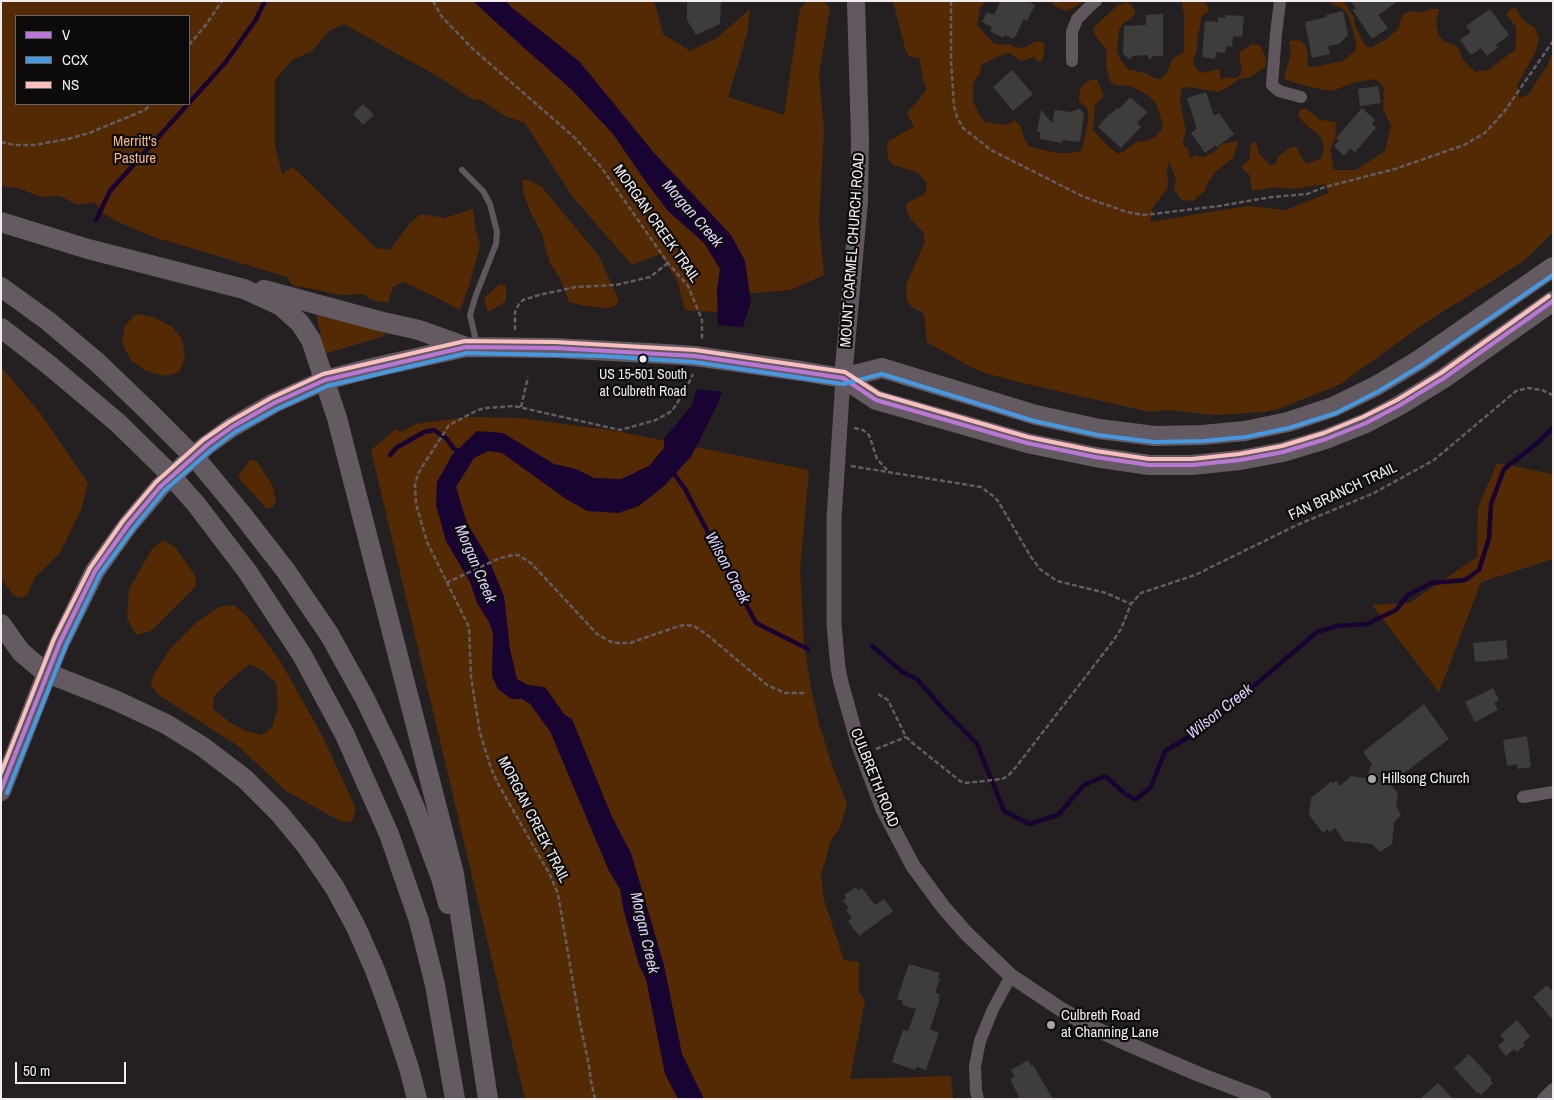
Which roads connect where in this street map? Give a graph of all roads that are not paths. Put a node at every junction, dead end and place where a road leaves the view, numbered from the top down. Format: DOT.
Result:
graph roads {
  1 [pos="856,1"];
  2 [pos="1096,1"];
  3 [pos="1280,1"];
  4 [pos="1072,61"];
  5 [pos="1301,97"];
  6 [pos="462,170"];
  7 [pos="1,222"];
  8 [pos="1553,266"];
  9 [pos="1,288"];
  10 [pos="244,289"];
  11 [pos="1553,301"];
  12 [pos="1,328"];
  13 [pos="472,347"];
  14 [pos="843,378"];
  15 [pos="325,380"];
  16 [pos="1,624"];
  17 [pos="47,673"];
  18 [pos="1,791"];
  19 [pos="1553,792"];
  20 [pos="1523,797"];
  21 [pos="1012,976"];
  22 [pos="471,994"];
  23 [pos="1553,1089"];
  24 [pos="417,1099"];
  25 [pos="455,1099"];
  26 [pos="488,1099"];
  27 [pos="978,1099"];
  28 [pos="1264,1099"];
  29 [pos="1543,1099"];
  1 -- 14 [label="main road, MOUNT CARMEL CHURCH ROAD"];
  2 -- 4 [label="street"];
  3 -- 5 [label="street"];
  6 -- 13 [label="lane"];
  7 -- 10 [label="highway"];
  8 -- 14 [label="highway"];
  9 -- 22 [label="highway"];
  10 -- 13 [label="highway"];
  10 -- 15 [label="highway"];
  11 -- 14 [label="highway"];
  12 -- 25 [label="highway"];
  13 -- 14 [label="highway, bridge"];
  13 -- 15 [label="highway"];
  14 -- 21 [label="street, CULBRETH ROAD"];
  15 -- 17 [label="highway, bridge"];
  15 -- 22 [label="highway"];
  16 -- 17 [label="highway"];
  17 -- 18 [label="main road"];
  17 -- 24 [label="highway"];
  19 -- 20 [label="street"];
  21 -- 27 [label="street"];
  21 -- 28 [label="street, CULBRETH ROAD"];
  22 -- 26 [label="highway"];
  23 -- 29 [label="street"];
}
